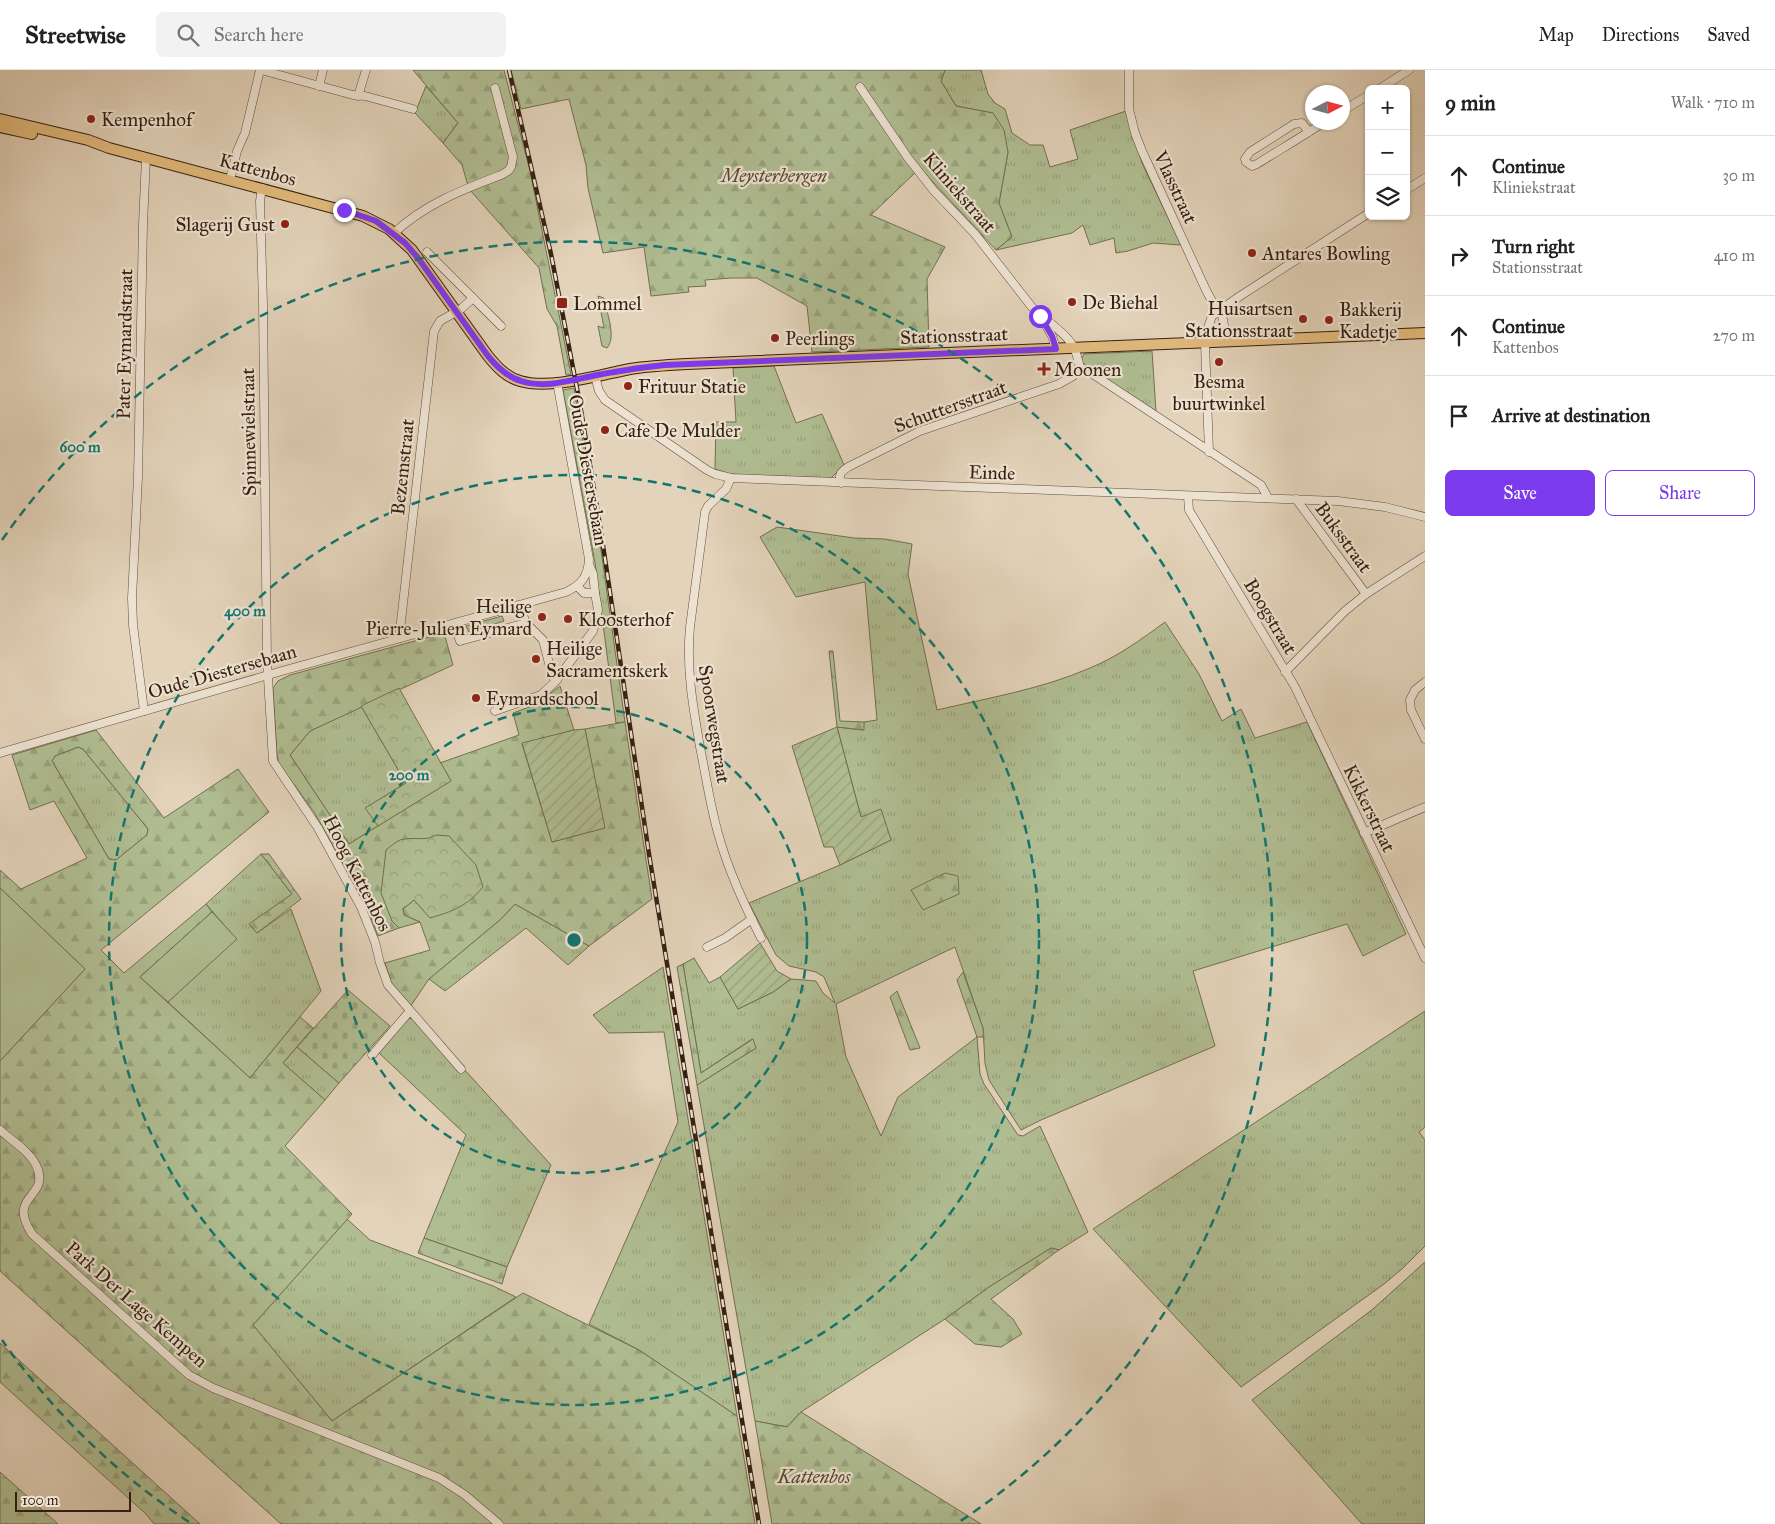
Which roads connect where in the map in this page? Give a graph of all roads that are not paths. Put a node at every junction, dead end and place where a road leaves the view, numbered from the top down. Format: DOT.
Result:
graph roads {
  1 [pos="260,70"];
  2 [pos="323,70"];
  3 [pos="366,70"];
  4 [pos="1129,70"];
  5 [pos="1409,70"];
  6 [pos="1385,85"];
  7 [pos="319,86"];
  8 [pos="860,87"];
  9 [pos="495,88"];
  10 [pos="358,96"];
  11 [pos="1365,97"];
  12 [pos="1350,106"];
  13 [pos="412,109"];
  14 [pos="0,119"];
  15 [pos="0,127"];
  16 [pos="1312,130"];
  17 [pos="1309,132"];
  18 [pos="109,148"];
  19 [pos="146,158"];
  20 [pos="1425,178"];
  21 [pos="230,180"];
  22 [pos="1410,187"];
  23 [pos="262,188"];
  24 [pos="1365,217"];
  25 [pos="394,233"];
  26 [pos="427,252"];
  27 [pos="473,298"];
  28 [pos="1221,309"];
  29 [pos="456,311"];
  30 [pos="1040,316"];
  31 [pos="502,326"];
  32 [pos="1425,333"];
  33 [pos="1227,342"];
  34 [pos="1205,343"];
  35 [pos="1074,348"];
  36 [pos="1056,349"];
  37 [pos="1080,367"];
  38 [pos="595,376"];
  39 [pos="575,380"];
  40 [pos="557,382"];
  41 [pos="1209,452"];
  42 [pos="731,478"];
  43 [pos="841,483"];
  44 [pos="1188,496"];
  45 [pos="1266,498"];
  46 [pos="1296,499"];
  47 [pos="1425,517"];
  48 [pos="1425,556"];
  49 [pos="589,564"];
  50 [pos="578,587"];
  51 [pos="595,593"];
  52 [pos="1366,594"];
  53 [pos="519,605"];
  54 [pos="526,623"];
  55 [pos="454,624"];
  56 [pos="400,638"];
  57 [pos="1285,672"];
  58 [pos="268,675"];
  59 [pos="556,681"];
  60 [pos="1425,682"];
  61 [pos="144,711"];
  62 [pos="495,711"];
  63 [pos="1425,739"];
  64 [pos="0,753"];
  65 [pos="1425,807"];
  66 [pos="1364,833"];
  67 [pos="752,919"];
  68 [pos="761,938"];
  69 [pos="707,947"];
  70 [pos="1425,958"];
  71 [pos="410,1012"];
  72 [pos="372,1055"];
  73 [pos="461,1069"];
  74 [pos="0,1130"];
  75 [pos="499,1524"];
  1 -- 7 [label="street"];
  1 -- 21 [label="street"];
  2 -- 7 [label="street"];
  3 -- 10 [label="street"];
  4 -- 28 [label="street, Vlasstraat"];
  5 -- 6 [label="street"];
  7 -- 10 [label="street"];
  8 -- 30 [label="street, Kliniekstraat"];
  9 -- 25 [label="street"];
  10 -- 13 [label="street"];
  11 -- 12 [label="street"];
  14 -- 18 [label="main road, Kattenbos"];
  15 -- 18 [label="main road, Kattenbos"];
  16 -- 17 [label="street"];
  17 -- 17 [label="street"];
  18 -- 19 [label="main road, Kattenbos"];
  19 -- 21 [label="main road, Kattenbos"];
  19 -- 61 [label="street, Pater Eymardstraat"];
  20 -- 22 [label="street"];
  21 -- 23 [label="main road, Kattenbos"];
  23 -- 25 [label="main road, Kattenbos"];
  23 -- 58 [label="street, Spinnewielstraat"];
  24 -- 28 [label="street"];
  25 -- 29 [label="main road, Kattenbos"];
  26 -- 27 [label="street"];
  27 -- 29 [label="street"];
  27 -- 31 [label="street"];
  28 -- 33 [label="street"];
  28 -- 34 [label="street"];
  29 -- 40 [label="main road, Kattenbos"];
  29 -- 56 [label="street, Bezemstraat"];
  30 -- 35 [label="street, Kliniekstraat"];
  30 -- 36 [label="street, Kliniekstraat"];
  32 -- 33 [label="main road, Stationsstraat"];
  33 -- 34 [label="main road, Stationsstraat"];
  34 -- 35 [label="main road, Stationsstraat"];
  34 -- 41 [label="street"];
  35 -- 36 [label="main road, Stationsstraat"];
  35 -- 37 [label="street"];
  36 -- 38 [label="main road, Stationsstraat"];
  37 -- 41 [label="street"];
  37 -- 43 [label="street, Schuttersstraat"];
  38 -- 39 [label="main road, Stationsstraat"];
  38 -- 42 [label="street, Einde"];
  39 -- 40 [label="main road, Kattenbos"];
  40 -- 49 [label="street, Oude Diestersebaan"];
  41 -- 45 [label="street"];
  42 -- 43 [label="street, Einde"];
  42 -- 67 [label="street, Spoorwegstraat"];
  43 -- 44 [label="street, Einde"];
  44 -- 45 [label="street, Einde"];
  44 -- 57 [label="street, Boogstraat"];
  45 -- 46 [label="street, Einde"];
  46 -- 47 [label="street, Einde"];
  46 -- 52 [label="street, Buksstraat"];
  48 -- 52 [label="street, Boogstraat"];
  49 -- 50 [label="street, Oude Diestersebaan"];
  49 -- 51 [label="street, Oude Diestersebaan"];
  50 -- 51 [label="street"];
  50 -- 53 [label="street, Oude Diestersebaan"];
  51 -- 59 [label="street, Oude Diestersebaan"];
  52 -- 57 [label="street, Boogstraat"];
  53 -- 54 [label="street"];
  53 -- 55 [label="street, Oude Diestersebaan"];
  54 -- 55 [label="street"];
  54 -- 59 [label="street"];
  55 -- 56 [label="street, Oude Diestersebaan"];
  56 -- 58 [label="street, Oude Diestersebaan"];
  57 -- 66 [label="street, Kikkerstraat"];
  58 -- 61 [label="street, Oude Diestersebaan"];
  58 -- 71 [label="street, Hoog Kattenbos"];
  59 -- 62 [label="street, Oude Diestersebaan"];
  60 -- 63 [label="street"];
  61 -- 64 [label="street, Oude Diestersebaan"];
  65 -- 66 [label="street"];
  66 -- 70 [label="street, Kikkerstraat"];
  67 -- 68 [label="street, Spoorwegstraat"];
  67 -- 69 [label="street"];
  71 -- 72 [label="street"];
  71 -- 73 [label="street, Hoog Kattenbos"];
  74 -- 75 [label="street, Park Der Lage Kempen"];
}
